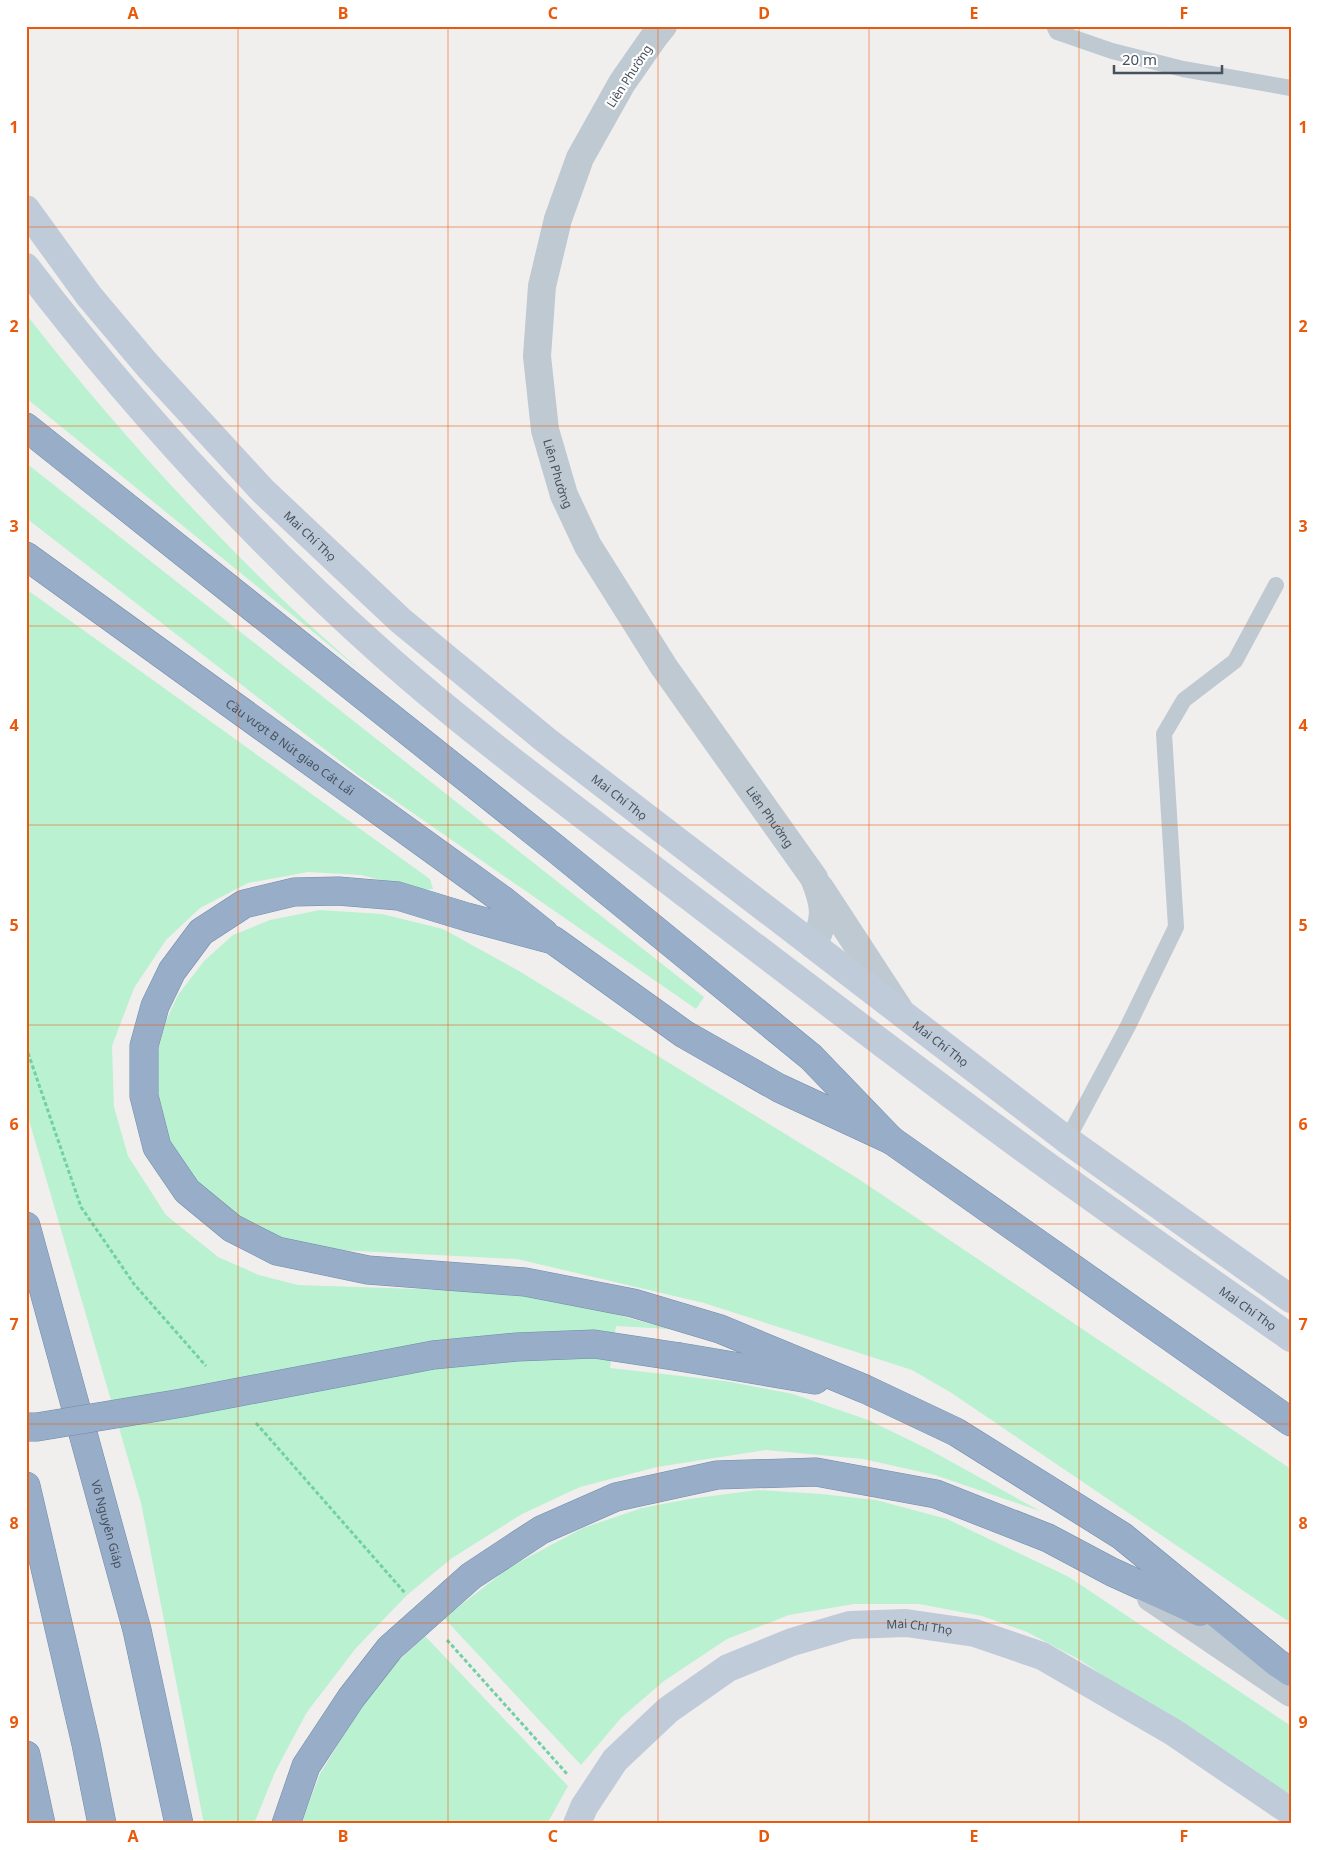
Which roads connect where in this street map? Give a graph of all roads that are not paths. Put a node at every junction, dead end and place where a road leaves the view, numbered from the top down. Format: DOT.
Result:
graph roads {
  1 [pos="664,26"];
  2 [pos="1054,26"];
  3 [pos="1291,88"];
  4 [pos="26,209"];
  5 [pos="26,267"];
  6 [pos="26,427"];
  7 [pos="26,556"];
  8 [pos="1276,585"];
  9 [pos="814,878"];
  10 [pos="553,940"];
  11 [pos="813,945"];
  12 [pos="791,974"];
  13 [pos="901,1012"];
  14 [pos="892,1140"];
  15 [pos="1067,1140"];
  16 [pos="26,1226"];
  17 [pos="1291,1299"];
  18 [pos="1291,1338"];
  19 [pos="865,1389"];
  20 [pos="1291,1422"];
  21 [pos="26,1427"];
  22 [pos="27,1488"];
  23 [pos="1112,1572"];
  24 [pos="1233,1627"];
  25 [pos="1283,1667"];
  26 [pos="1291,1692"];
  27 [pos="26,1755"];
  28 [pos="1291,1812"];
  29 [pos="42,1824"];
  30 [pos="102,1824"];
  31 [pos="179,1824"];
  32 [pos="286,1824"];
  33 [pos="577,1824"];
  1 -- 9 [label="street, Liên Phường"];
  2 -- 3 [label="lane"];
  4 -- 11 [label="main road, Mai Chí Thọ"];
  5 -- 12 [label="main road, Mai Chí Thọ"];
  6 -- 14 [label="highway"];
  7 -- 10 [label="highway, Cầu vượt B Nút giao Cát Lái"];
  8 -- 15 [label="lane"];
  9 -- 11 [label="street, Liên Phường"];
  9 -- 13 [label="street, Liên Phường"];
  10 -- 14 [label="highway, Cầu vượt B Nút giao Cát Lái"];
  10 -- 19 [label="highway"];
  11 -- 12 [label="main road"];
  11 -- 13 [label="main road, Mai Chí Thọ"];
  12 -- 18 [label="main road, Mai Chí Thọ"];
  13 -- 15 [label="main road, Mai Chí Thọ"];
  14 -- 20 [label="highway"];
  15 -- 17 [label="main road, Mai Chí Thọ"];
  16 -- 31 [label="highway, Võ Nguyên Giáp"];
  19 -- 21 [label="highway, bridge"];
  19 -- 24 [label="highway"];
  22 -- 30 [label="highway"];
  23 -- 24 [label="highway"];
  23 -- 26 [label="street"];
  23 -- 32 [label="highway"];
  24 -- 25 [label="highway"];
  27 -- 29 [label="highway"];
  28 -- 33 [label="main road, Mai Chí Thọ"];
}
